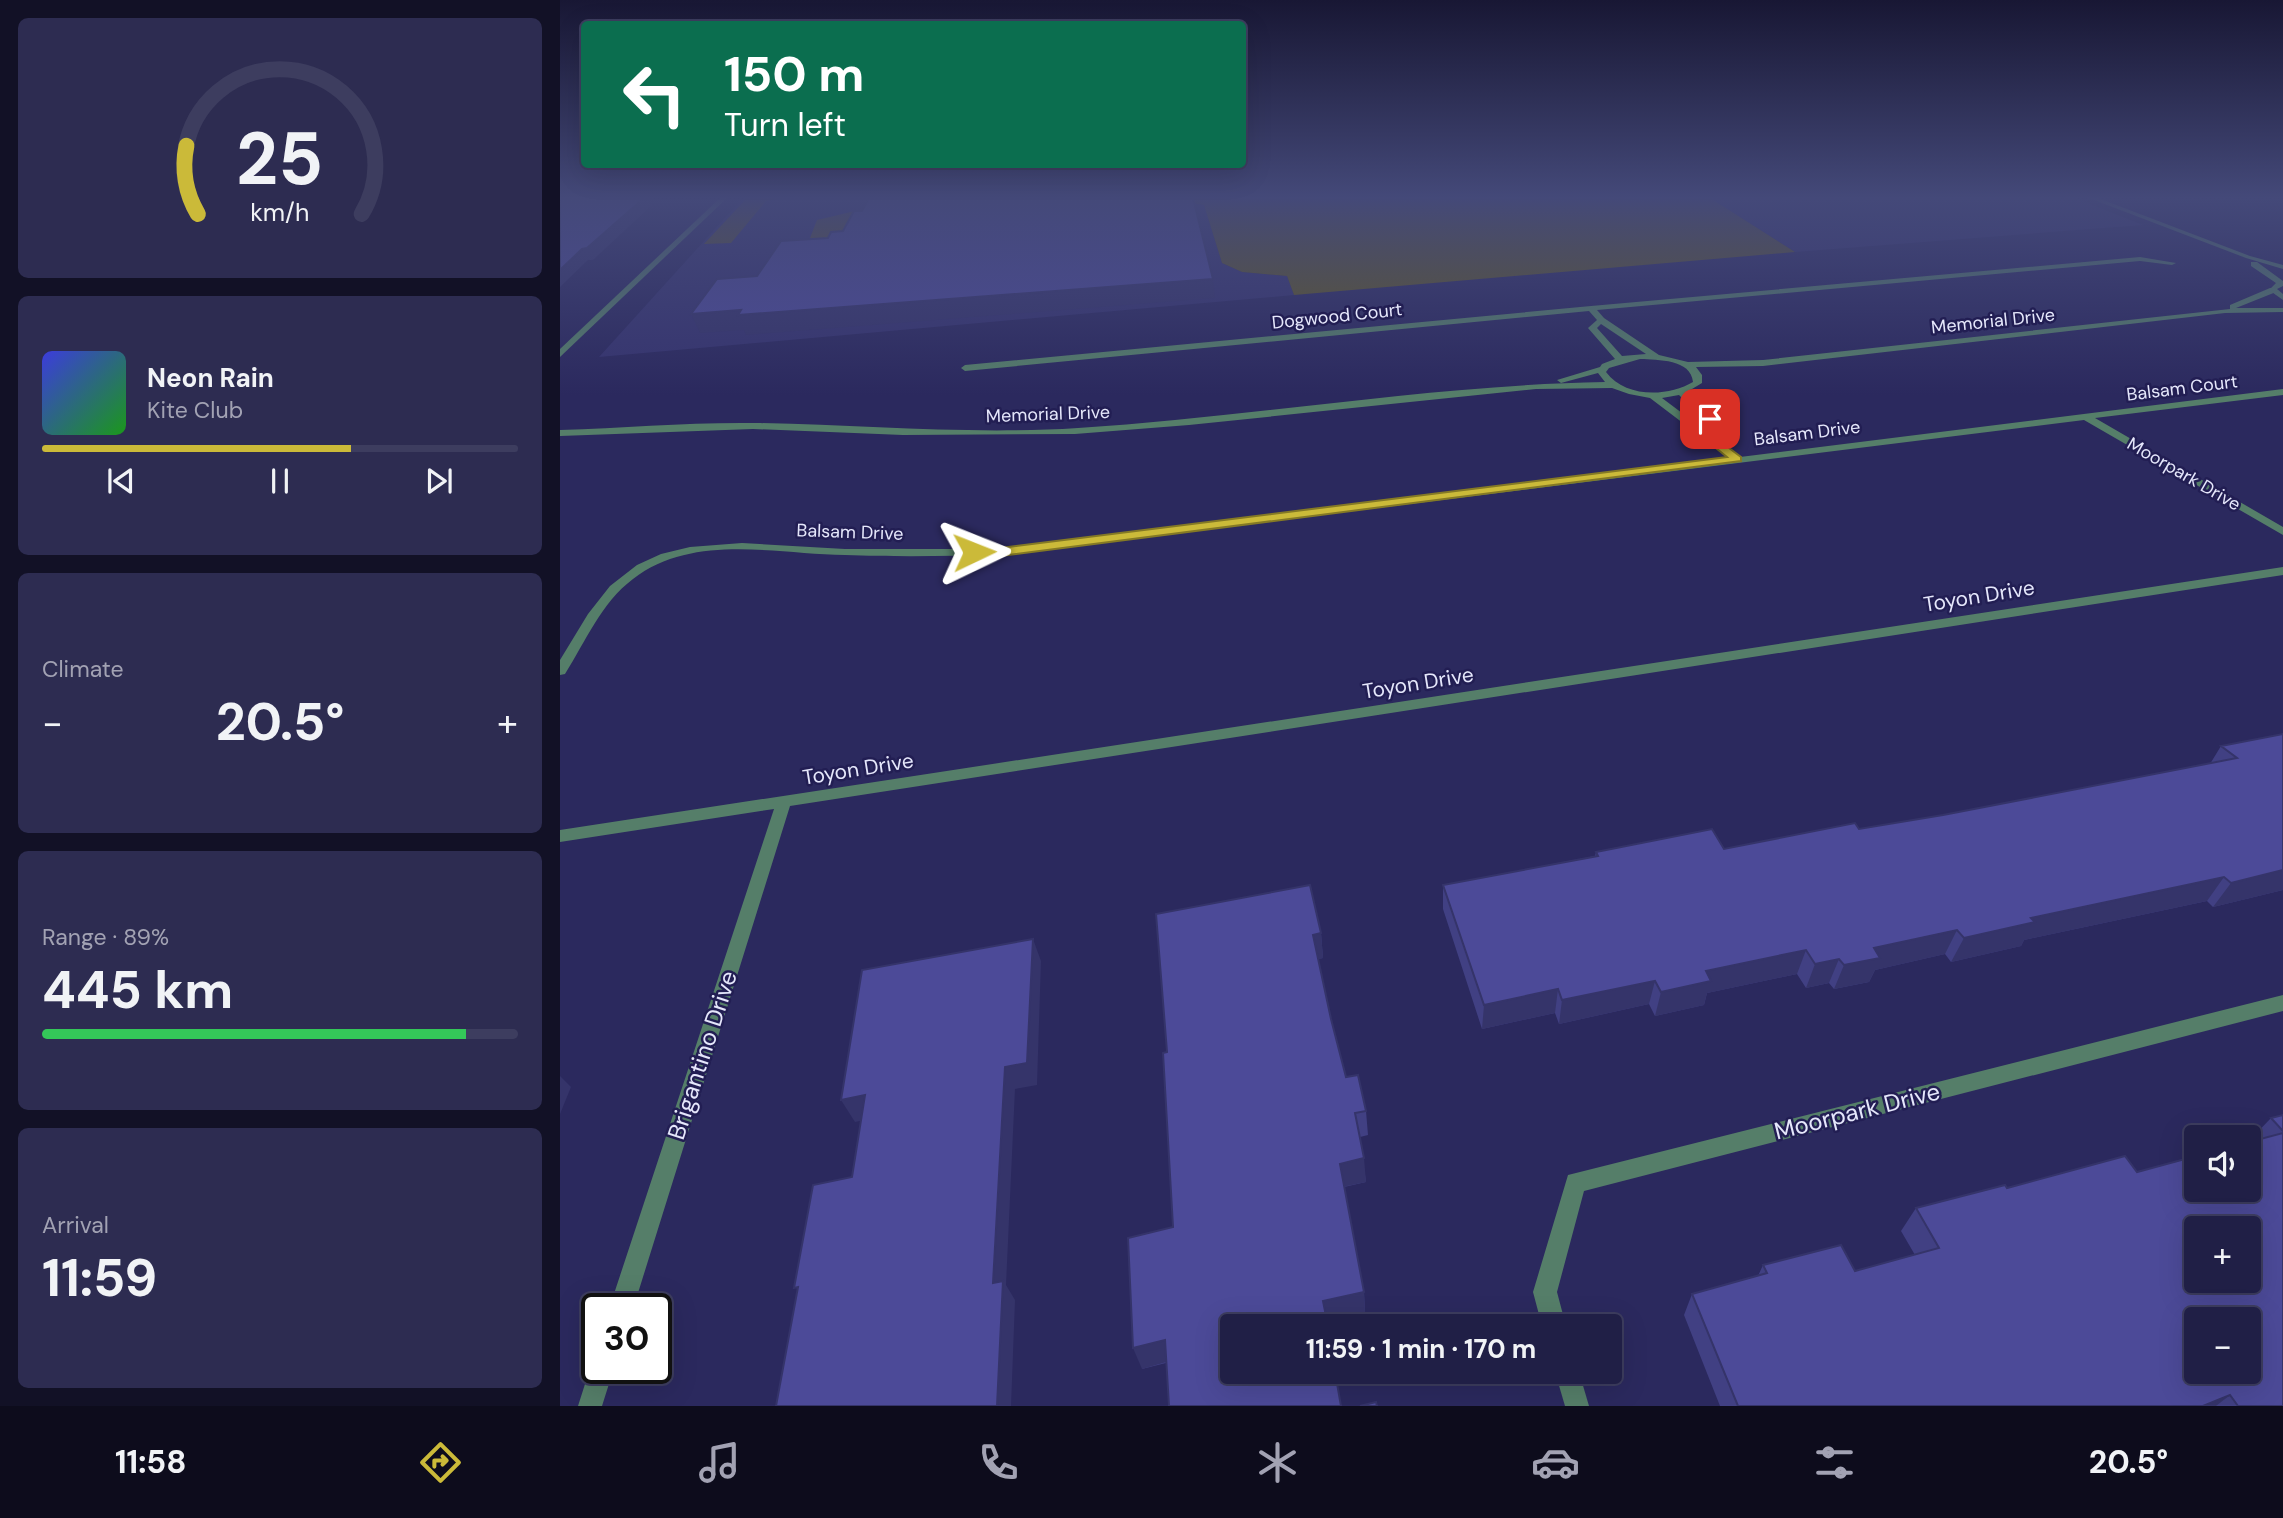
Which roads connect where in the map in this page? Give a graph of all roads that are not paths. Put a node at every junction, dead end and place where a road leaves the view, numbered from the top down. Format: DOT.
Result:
graph roads {
  1 [pos="654,264"];
  2 [pos="2088,264"];
  3 [pos="2254,264"];
  4 [pos="2282,283"];
  5 [pos="2273,290"];
  6 [pos="2283,298"];
  7 [pos="1591,308"];
  8 [pos="2283,310"];
  9 [pos="2225,311"];
  10 [pos="1601,320"];
  11 [pos="560,354"];
  12 [pos="1657,357"];
  13 [pos="1620,359"];
  14 [pos="1763,363"];
  15 [pos="1685,365"];
  16 [pos="965,368"];
  17 [pos="1603,369"];
  18 [pos="1699,377"];
  19 [pos="1612,385"];
  20 [pos="1536,386"];
  21 [pos="2283,392"];
  22 [pos="1682,393"];
  23 [pos="1653,395"];
  24 [pos="2084,416"];
  25 [pos="560,433"];
  26 [pos="1712,440"];
  27 [pos="1737,459"];
  28 [pos="2283,533"];
  29 [pos="2283,570"];
  30 [pos="560,671"];
  31 [pos="784,802"];
  32 [pos="560,836"];
  33 [pos="2283,1003"];
  34 [pos="626,1293"];
  35 [pos="1551,1314"];
  36 [pos="597,1384"];
  37 [pos="1571,1384"];
  38 [pos="590,1406"];
  39 [pos="1577,1406"];
  1 -- 11 [label="street"];
  2 -- 7 [label="street, Dogwood Court"];
  3 -- 4 [label="street"];
  4 -- 5 [label="street"];
  5 -- 6 [label="street"];
  5 -- 9 [label="street"];
  7 -- 10 [label="street"];
  7 -- 16 [label="street, Dogwood Court"];
  8 -- 9 [label="street"];
  9 -- 14 [label="street, Memorial Drive"];
  10 -- 12 [label="street"];
  10 -- 13 [label="street"];
  12 -- 13 [label="street"];
  12 -- 15 [label="street"];
  13 -- 17 [label="street"];
  14 -- 15 [label="street"];
  14 -- 18 [label="street"];
  15 -- 18 [label="street"];
  17 -- 19 [label="street"];
  17 -- 20 [label="street"];
  18 -- 22 [label="street"];
  19 -- 20 [label="street"];
  19 -- 23 [label="street"];
  20 -- 25 [label="street, Memorial Drive"];
  21 -- 24 [label="street, Balsam Court"];
  22 -- 23 [label="street"];
  22 -- 26 [label="street"];
  23 -- 26 [label="street"];
  24 -- 27 [label="street, Balsam Drive"];
  24 -- 28 [label="street, Moorpark Drive"];
  26 -- 27 [label="street"];
  27 -- 30 [label="street, Balsam Drive"];
  29 -- 31 [label="street, Toyon Drive"];
  31 -- 32 [label="street, Toyon Drive"];
  31 -- 34 [label="street, Brigantino Drive"];
  33 -- 35 [label="street, Moorpark Drive"];
  36 -- 38 [label="street"];
  37 -- 39 [label="street"];
}
